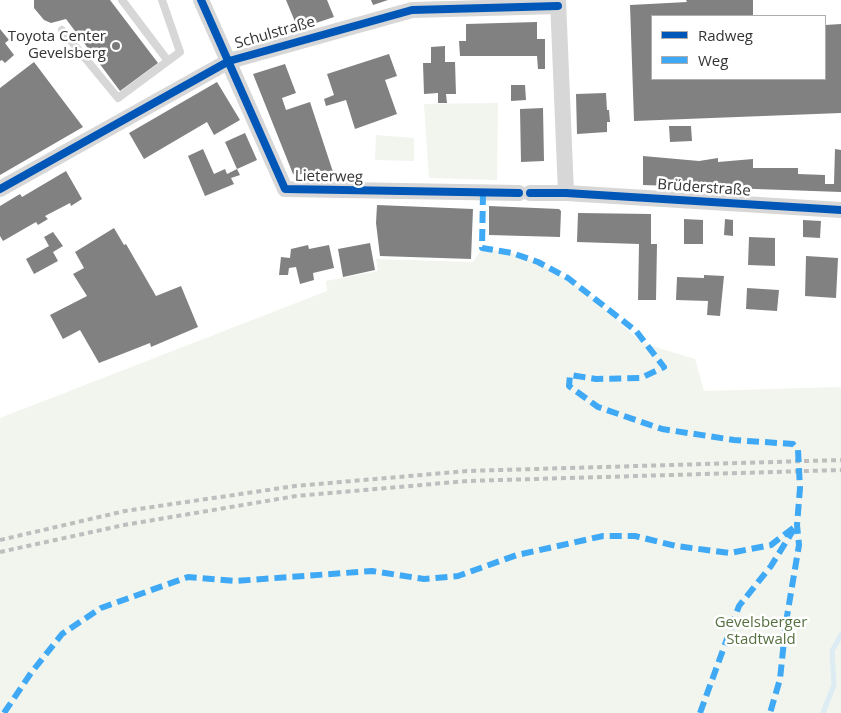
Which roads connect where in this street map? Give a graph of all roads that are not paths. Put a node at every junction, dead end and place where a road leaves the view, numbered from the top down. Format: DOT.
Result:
graph roads {
  1 [pos="122,0"];
  2 [pos="161,0"];
  3 [pos="201,0"];
  4 [pos="558,3"];
  5 [pos="62,30"];
  6 [pos="168,61"];
  7 [pos="229,61"];
  8 [pos="0,189"];
  9 [pos="566,193"];
  10 [pos="841,210"];
  1 -- 6 [label="lane"];
  2 -- 6 [label="lane"];
  3 -- 7 [label="street, Lieterweg"];
  4 -- 7 [label="street, Schulstraße"];
  4 -- 9 [label="street"];
  5 -- 6 [label="lane"];
  7 -- 8 [label="street, Schulstraße"];
  7 -- 9 [label="street, Lieterweg"];
  9 -- 10 [label="street, Brüderstraße"];
}
